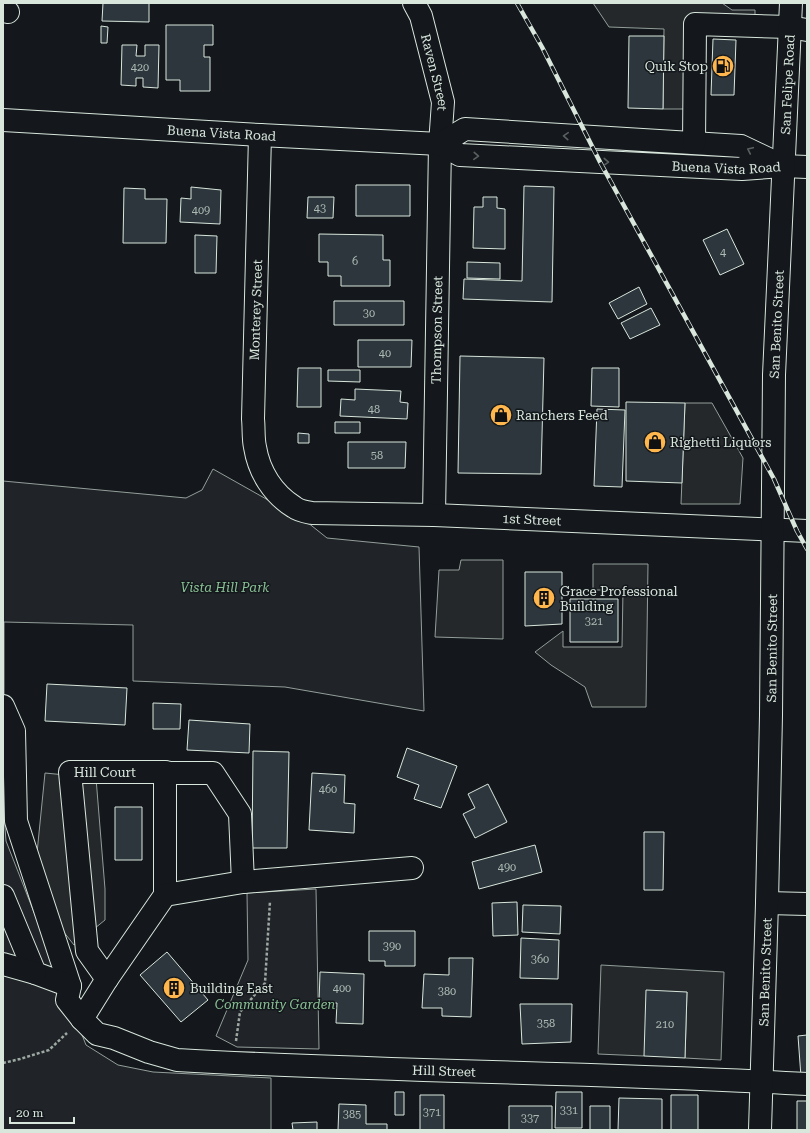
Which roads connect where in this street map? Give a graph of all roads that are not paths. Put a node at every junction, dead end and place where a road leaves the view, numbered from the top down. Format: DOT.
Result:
graph roads {
  1 [pos="414,3"];
  2 [pos="791,3"];
  3 [pos="798,29"];
  4 [pos="3,120"];
  5 [pos="260,135"];
  6 [pos="694,143"];
  7 [pos="440,144"];
  8 [pos="783,166"];
  9 [pos="807,167"];
  10 [pos="268,482"];
  11 [pos="434,515"];
  12 [pos="774,530"];
  13 [pos="807,531"];
  14 [pos="3,706"];
  15 [pos="165,772"];
  16 [pos="412,868"];
  17 [pos="243,882"];
  18 [pos="165,895"];
  19 [pos="3,896"];
  20 [pos="767,903"];
  21 [pos="807,904"];
  22 [pos="3,964"];
  23 [pos="35,973"];
  24 [pos="107,979"];
  25 [pos="70,986"];
  26 [pos="82,1019"];
  27 [pos="761,1082"];
  28 [pos="807,1084"];
  29 [pos="760,1130"];
  1 -- 7 [label="street, Raven Street"];
  2 -- 3 [label="street, San Felipe Road"];
  3 -- 6 [label="street"];
  3 -- 8 [label="street, San Felipe Road"];
  4 -- 5 [label="street, Buena Vista Road"];
  5 -- 7 [label="street, Buena Vista Road"];
  5 -- 10 [label="street, Monterey Street"];
  6 -- 7 [label="street, Buena Vista Road, one-way"];
  8 -- 6 [label="street, Buena Vista Road, one-way"];
  7 -- 8 [label="street, Buena Vista Road, one-way"];
  7 -- 11 [label="street, Thompson Street"];
  8 -- 9 [label="street"];
  8 -- 12 [label="street, San Benito Street"];
  10 -- 11 [label="street, 1st Street"];
  11 -- 12 [label="street, 1st Street"];
  12 -- 13 [label="street, 1st Street"];
  12 -- 20 [label="street, San Benito Street"];
  14 -- 25 [label="street"];
  15 -- 17 [label="street, Hill Court"];
  15 -- 18 [label="street"];
  15 -- 24 [label="street, Hill Court"];
  16 -- 17 [label="street"];
  17 -- 18 [label="street"];
  18 -- 24 [label="street"];
  19 -- 23 [label="street"];
  20 -- 21 [label="street"];
  20 -- 27 [label="street, San Benito Street"];
  22 -- 23 [label="street"];
  23 -- 25 [label="street"];
  24 -- 26 [label="street"];
  25 -- 26 [label="street, Hill Street"];
  26 -- 27 [label="street, Hill Street"];
  27 -- 28 [label="street, Hill Street"];
  27 -- 29 [label="street, San Benito Street"];
}
